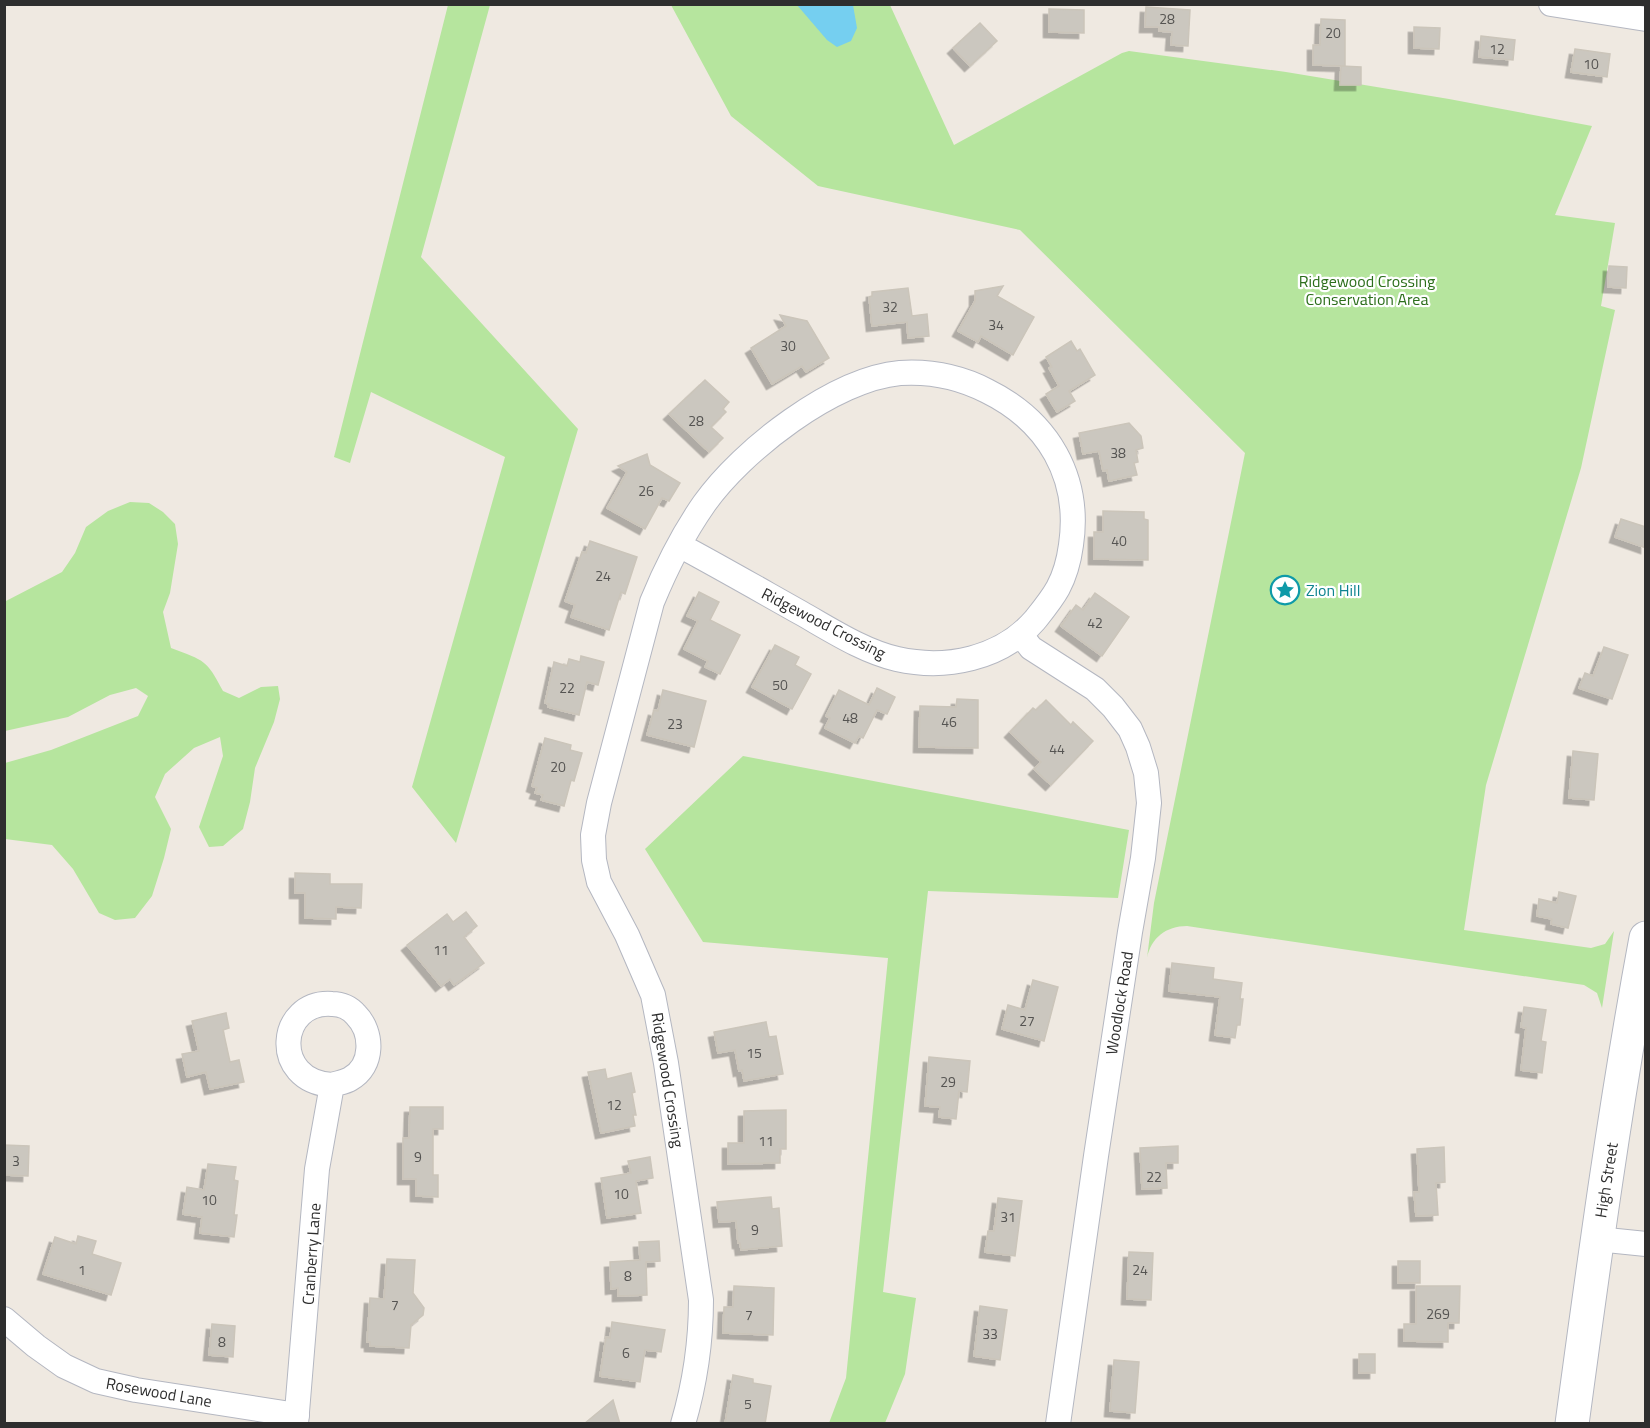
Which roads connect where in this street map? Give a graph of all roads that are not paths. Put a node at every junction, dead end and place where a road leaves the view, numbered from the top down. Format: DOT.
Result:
graph roads {
  1 [pos="1551,4"];
  2 [pos="1646,19"];
  3 [pos="679,545"];
  4 [pos="1021,634"];
  5 [pos="1646,938"];
  6 [pos="332,1085"];
  7 [pos="1597,1239"];
  8 [pos="1646,1244"];
  9 [pos="4,1319"];
  10 [pos="296,1419"];
  11 [pos="683,1424"];
  12 [pos="1058,1424"];
  13 [pos="1572,1424"];
  1 -- 2 [label="street"];
  3 -- 4 [label="street, Ridgewood Crossing"];
  3 -- 4 [label="street, Ridgewood Crossing"];
  3 -- 11 [label="street, Ridgewood Crossing"];
  4 -- 12 [label="street, Woodlock Road"];
  5 -- 7 [label="main road, High Street"];
  6 -- 10 [label="street, Cranberry Lane"];
  7 -- 8 [label="street"];
  7 -- 13 [label="main road, High Street"];
  9 -- 10 [label="street, Rosewood Lane"];
}
